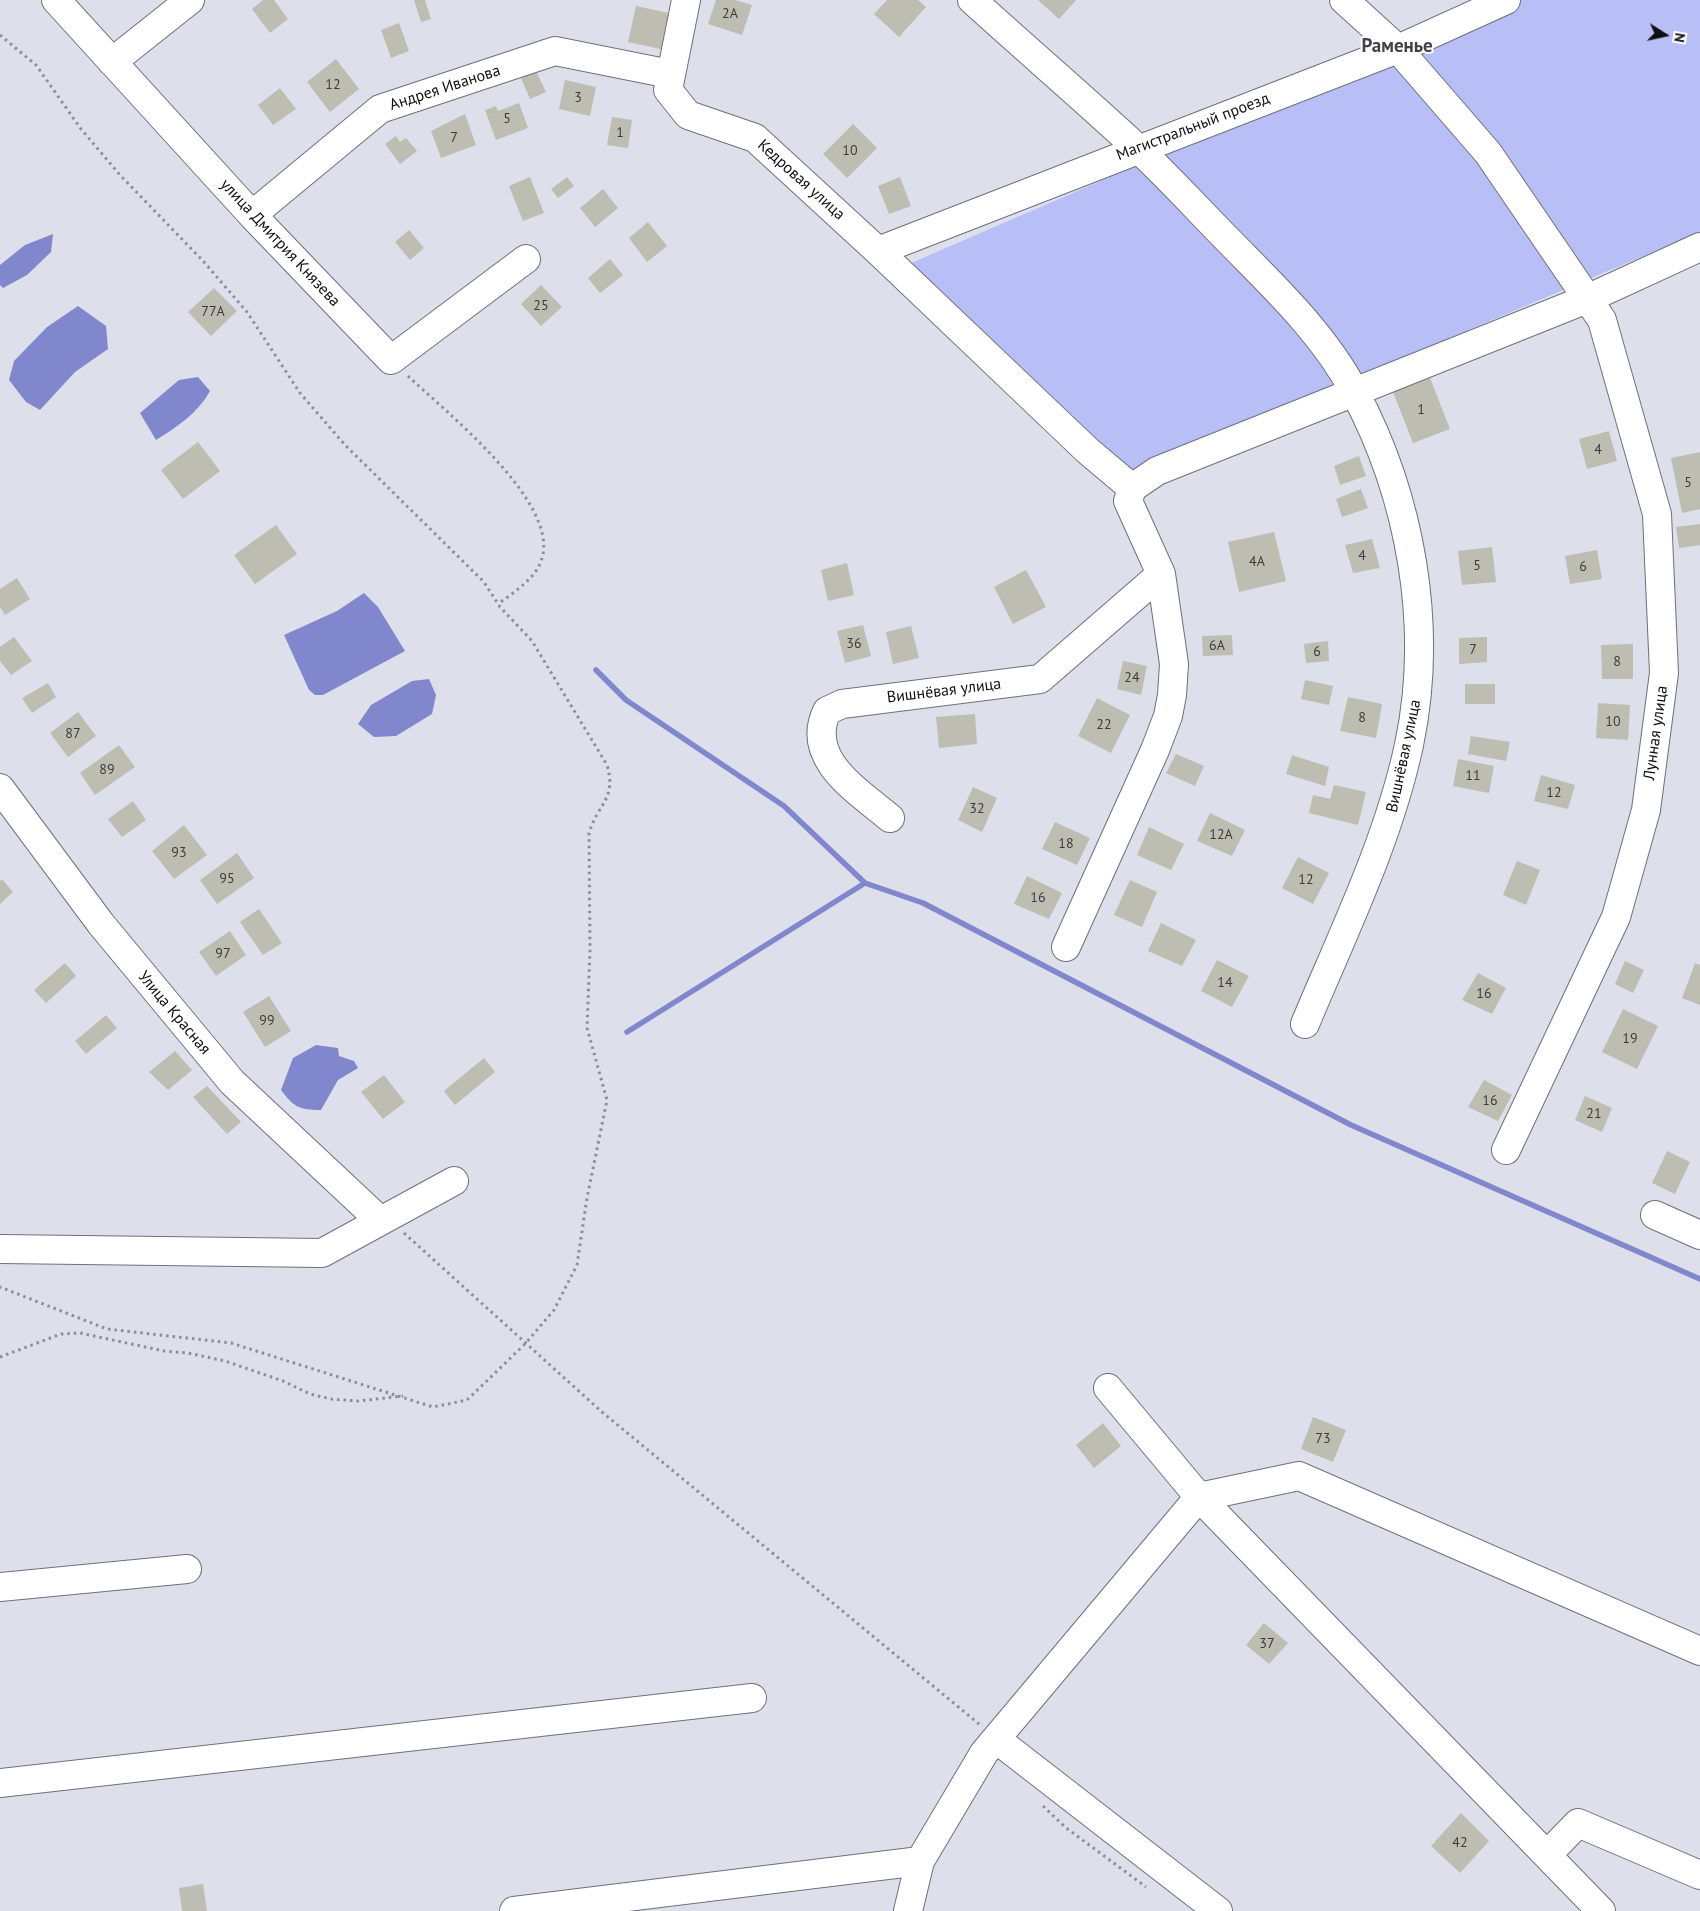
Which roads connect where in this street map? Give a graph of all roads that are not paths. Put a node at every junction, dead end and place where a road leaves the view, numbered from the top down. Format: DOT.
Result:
graph roads {
  1 [pos="56,0"];
  2 [pos="190,0"];
  3 [pos="686,0"];
  4 [pos="972,0"];
  5 [pos="1344,0"];
  6 [pos="1506,0"];
  7 [pos="1398,49"];
  8 [pos="112,62"];
  9 [pos="669,82"];
  10 [pos="1138,148"];
  11 [pos="252,214"];
  12 [pos="1700,247"];
  13 [pos="878,251"];
  14 [pos="526,259"];
  15 [pos="1587,299"];
  16 [pos="1354,390"];
  17 [pos="1132,488"];
  18 [pos="1161,574"];
  19 [pos="0,788"];
  20 [pos="890,818"];
  21 [pos="1066,947"];
  22 [pos="1305,1024"];
  23 [pos="1506,1150"];
  24 [pos="454,1181"];
  25 [pos="1655,1215"];
  26 [pos="378,1217"];
  27 [pos="1700,1235"];
  28 [pos="0,1249"];
  29 [pos="1108,1388"];
  30 [pos="1199,1497"];
  31 [pos="187,1569"];
  32 [pos="0,1587"];
  33 [pos="1700,1651"];
  34 [pos="752,1698"];
  35 [pos="996,1739"];
  36 [pos="0,1782"];
  37 [pos="1547,1856"];
  38 [pos="920,1861"];
  39 [pos="1700,1875"];
  40 [pos="514,1911"];
  41 [pos="908,1911"];
  42 [pos="1218,1911"];
  43 [pos="1601,1911"];
  1 -- 8 [label="street, улица Дмитрия Князева"];
  2 -- 8 [label="street"];
  3 -- 9 [label="street"];
  4 -- 10 [label="street"];
  5 -- 7 [label="street, Лунная улица"];
  6 -- 7 [label="street, Магистральный проезд"];
  7 -- 10 [label="street, Магистральный проезд"];
  7 -- 15 [label="street, Лунная улица"];
  8 -- 11 [label="street, улица Дмитрия Князева"];
  9 -- 11 [label="street, Андрея Иванова"];
  9 -- 13 [label="street, Кедровая улица"];
  10 -- 13 [label="street, Магистральный проезд"];
  10 -- 16 [label="street, Вишнёвая улица"];
  11 -- 14 [label="street, улица Дмитрия Князева"];
  12 -- 15 [label="street"];
  13 -- 17 [label="street, Кедровая улица"];
  15 -- 16 [label="street"];
  15 -- 23 [label="street, Лунная улица"];
  16 -- 17 [label="street"];
  16 -- 22 [label="street, Вишнёвая улица"];
  17 -- 18 [label="street"];
  18 -- 20 [label="street, Вишнёвая улица"];
  18 -- 21 [label="street"];
  19 -- 26 [label="street, Улица Красная"];
  24 -- 26 [label="street"];
  25 -- 27 [label="street"];
  26 -- 28 [label="street"];
  29 -- 30 [label="street"];
  30 -- 33 [label="street"];
  30 -- 35 [label="street"];
  30 -- 37 [label="street"];
  31 -- 32 [label="street"];
  34 -- 36 [label="street"];
  35 -- 38 [label="street"];
  35 -- 42 [label="street"];
  37 -- 39 [label="street"];
  37 -- 43 [label="street"];
  38 -- 40 [label="street"];
  38 -- 41 [label="street"];
}
